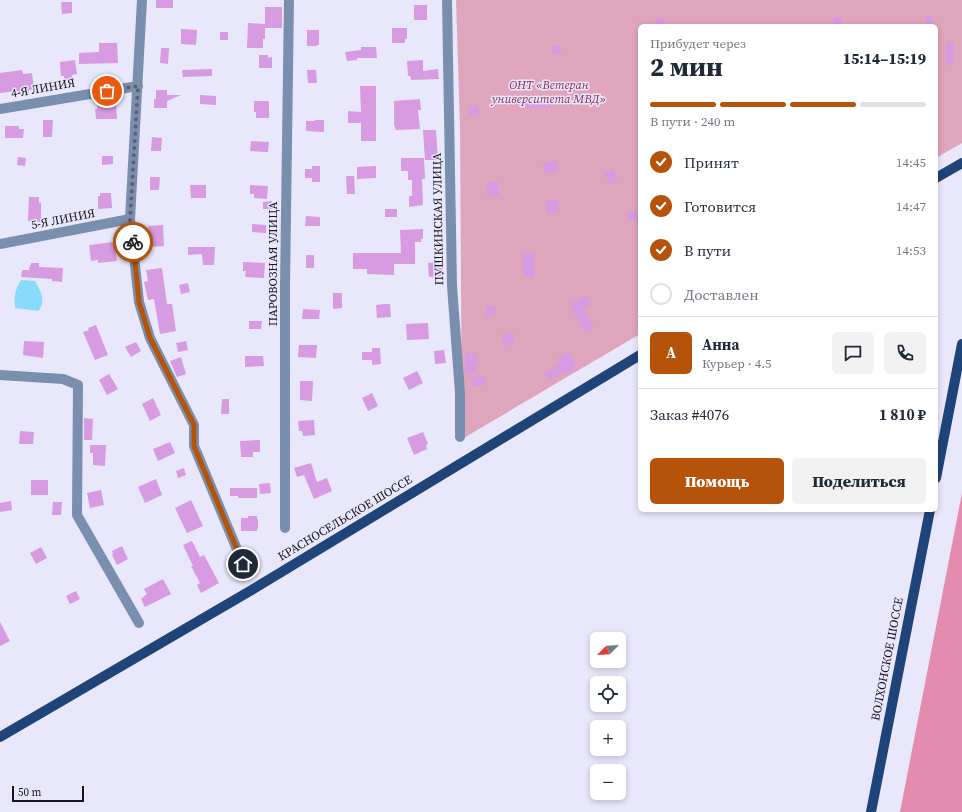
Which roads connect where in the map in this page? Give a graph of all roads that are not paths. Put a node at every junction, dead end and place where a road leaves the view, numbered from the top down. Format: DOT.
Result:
graph roads {
  1 [pos="142,0"];
  2 [pos="289,0"];
  3 [pos="446,0"];
  4 [pos="138,86"];
  5 [pos="0,109"];
  6 [pos="962,163"];
  7 [pos="951,169"];
  8 [pos="962,169"];
  9 [pos="938,177"];
  10 [pos="130,220"];
  11 [pos="0,244"];
  12 [pos="962,344"];
  13 [pos="638,356"];
  14 [pos="0,375"];
  15 [pos="460,437"];
  16 [pos="938,468"];
  17 [pos="930,512"];
  18 [pos="285,528"];
  19 [pos="243,564"];
  20 [pos="139,623"];
  21 [pos="0,737"];
  22 [pos="871,812"];
  1 -- 4 [label="street"];
  2 -- 18 [label="street, ПАРОВОЗНАЯ УЛИЦА"];
  3 -- 15 [label="street, ПУШКИНСКАЯ УЛИЦА"];
  4 -- 5 [label="street, 4-Я ЛИНИЯ"];
  4 -- 10 [label="street"];
  6 -- 7 [label="main road"];
  7 -- 8 [label="main road"];
  7 -- 9 [label="main road"];
  10 -- 11 [label="street, 5-Я ЛИНИЯ"];
  10 -- 19 [label="street"];
  12 -- 16 [label="main road"];
  13 -- 21 [label="main road, КРАСНОСЕЛЬСКОЕ ШОССЕ"];
  14 -- 20 [label="street"];
  17 -- 22 [label="main road, ВОЛХОНСКОЕ ШОССЕ"];
}
